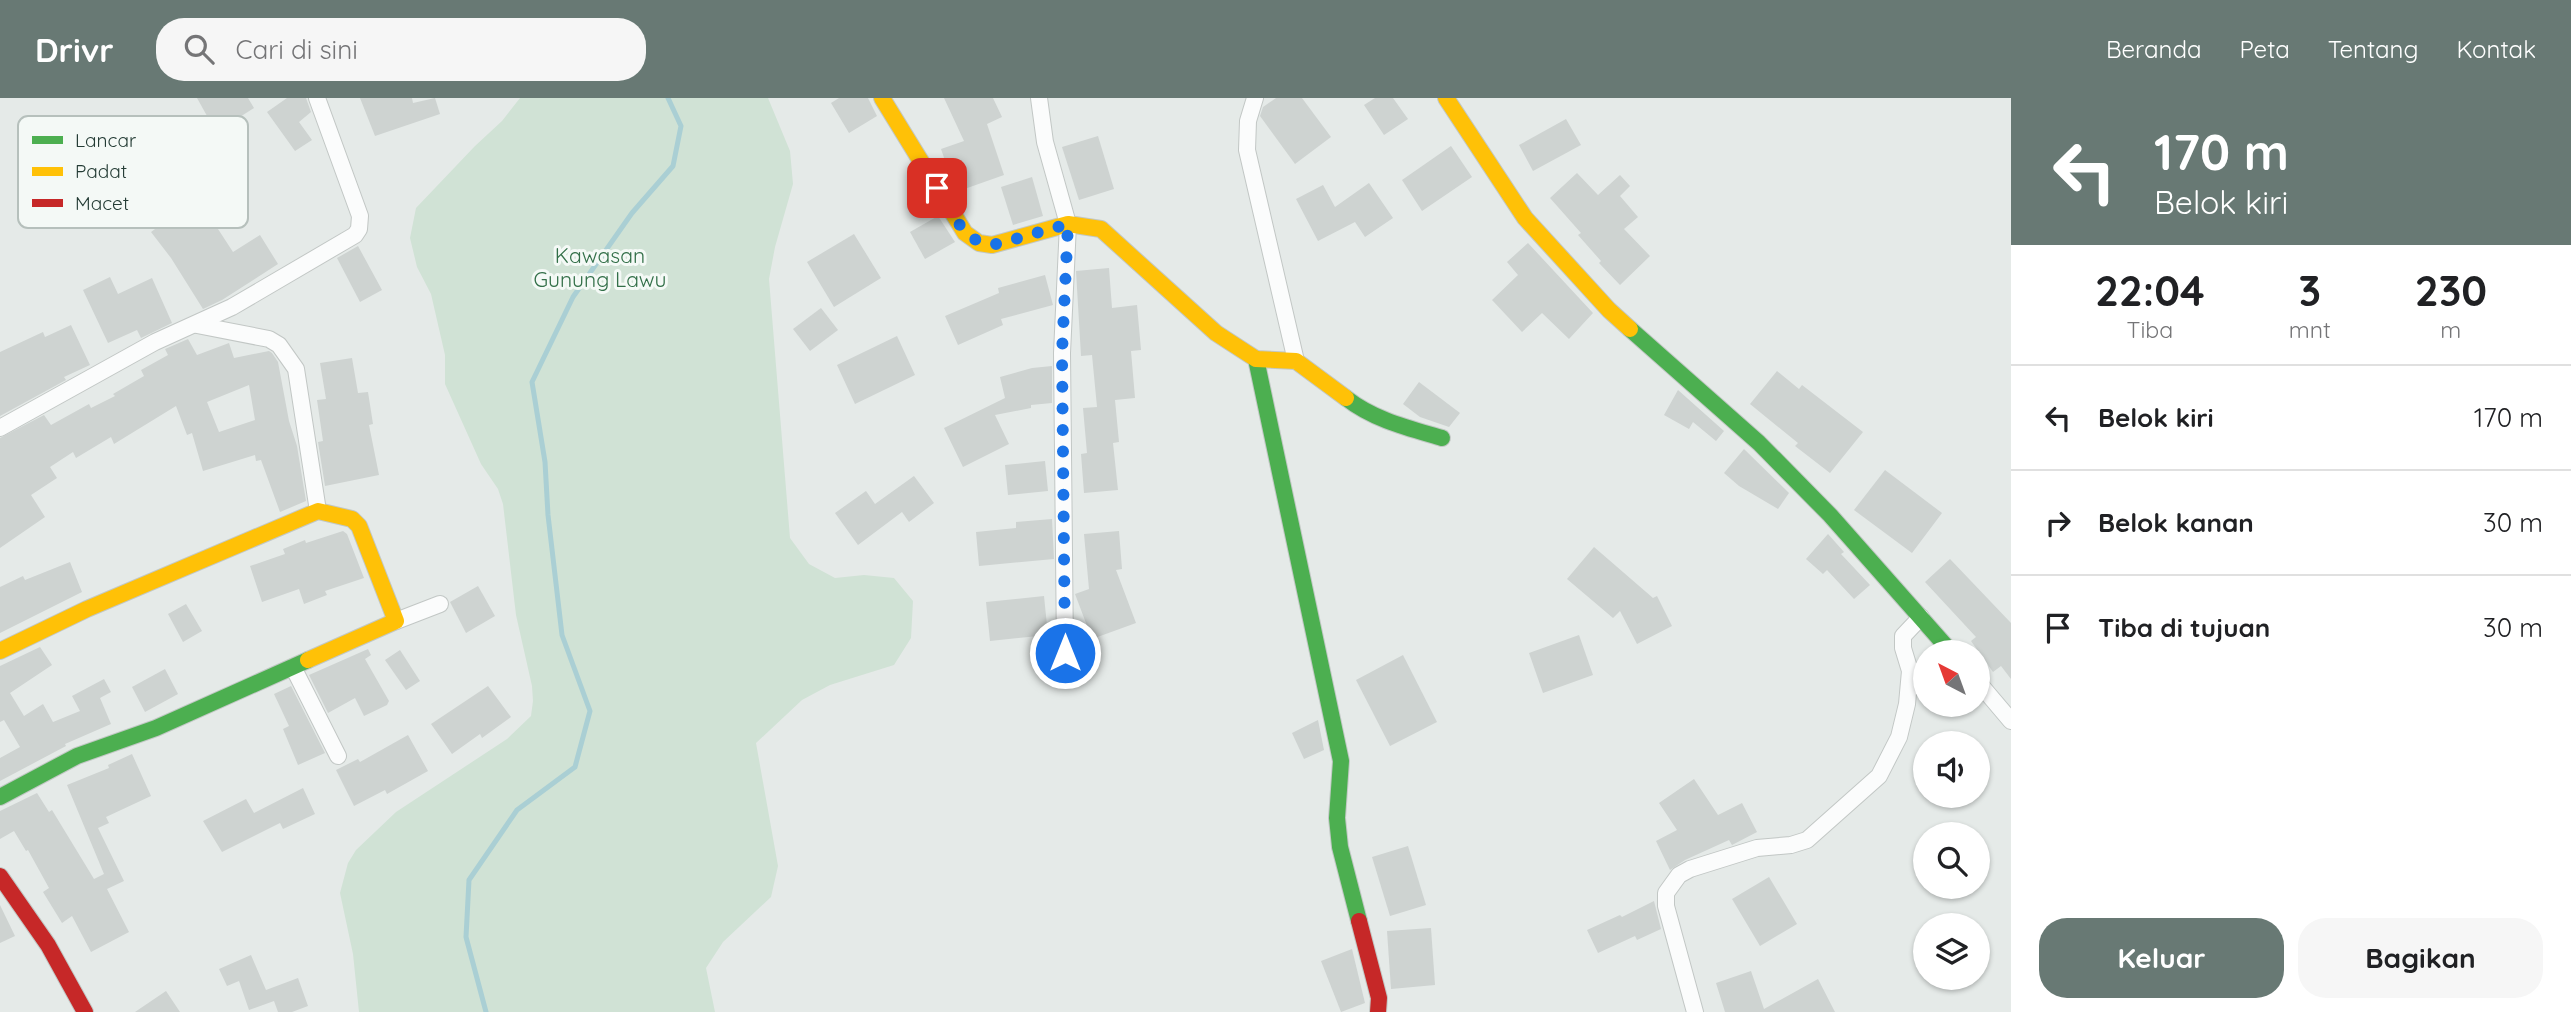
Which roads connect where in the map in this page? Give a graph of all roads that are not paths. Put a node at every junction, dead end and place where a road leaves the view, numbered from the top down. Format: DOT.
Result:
graph roads {
  1 [pos="317,98"];
  2 [pos="882,98"];
  3 [pos="1038,98"];
  4 [pos="1255,98"];
  5 [pos="1446,98"];
  6 [pos="1068,224"];
  7 [pos="197,325"];
  8 [pos="1256,359"];
  9 [pos="1296,361"];
  10 [pos="0,428"];
  11 [pos="1442,438"];
  12 [pos="318,511"];
  13 [pos="440,604"];
  14 [pos="1921,617"];
  15 [pos="396,621"];
  16 [pos="1941,640"];
  17 [pos="0,651"];
  18 [pos="1065,653"];
  19 [pos="293,667"];
  20 [pos="1990,696"];
  21 [pos="2011,721"];
  22 [pos="338,756"];
  23 [pos="0,797"];
  24 [pos="0,876"];
  25 [pos="85,1012"];
  26 [pos="1378,1012"];
  27 [pos="1695,1012"];
  1 -- 7 [label="street"];
  2 -- 6 [label="street"];
  3 -- 6 [label="street"];
  4 -- 9 [label="street"];
  5 -- 14 [label="street"];
  6 -- 8 [label="street"];
  6 -- 18 [label="street"];
  7 -- 10 [label="street"];
  7 -- 12 [label="street"];
  8 -- 9 [label="street"];
  8 -- 26 [label="street"];
  9 -- 11 [label="street"];
  12 -- 15 [label="street"];
  12 -- 17 [label="street"];
  13 -- 15 [label="street"];
  14 -- 16 [label="street"];
  14 -- 27 [label="street"];
  15 -- 19 [label="street"];
  19 -- 22 [label="street"];
  19 -- 23 [label="street"];
  20 -- 21 [label="street"];
  24 -- 25 [label="street"];
}
